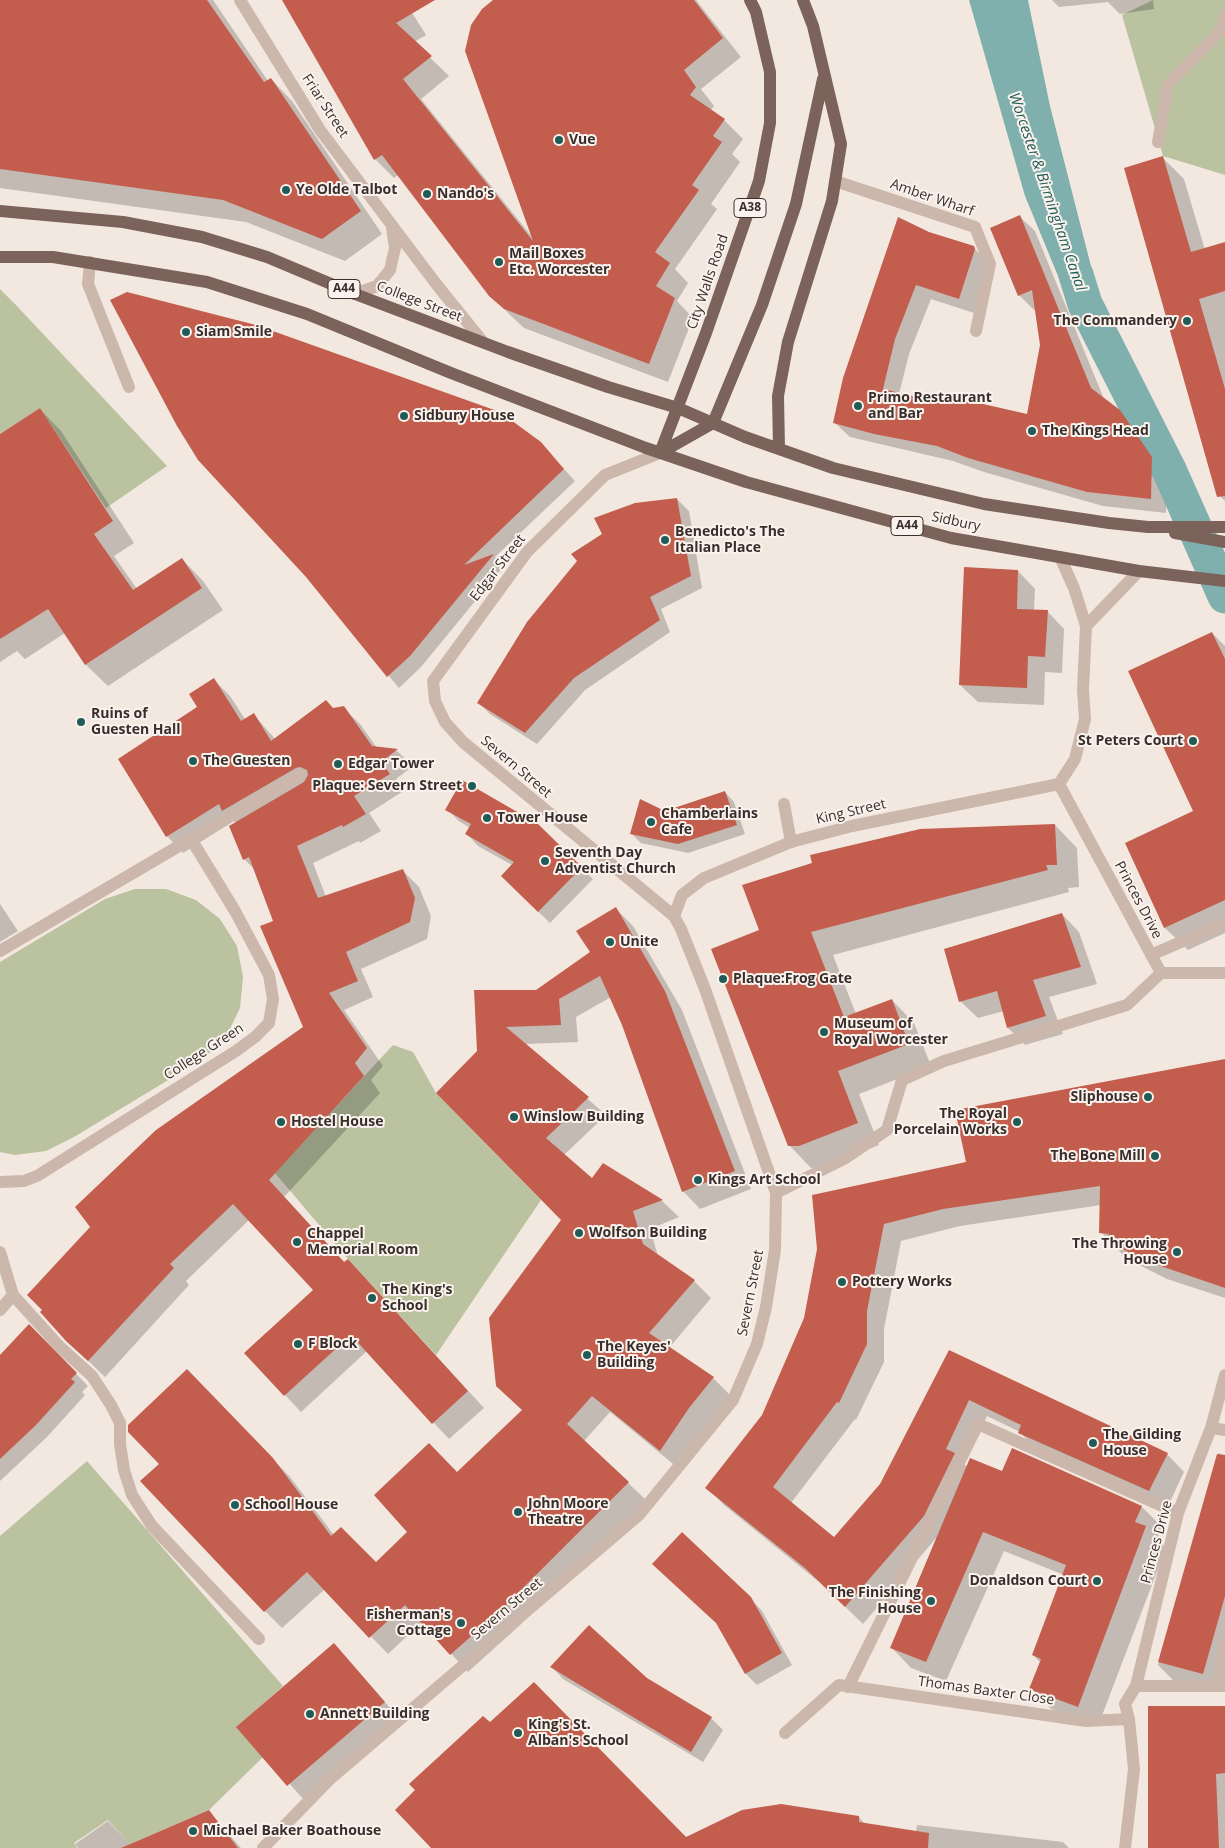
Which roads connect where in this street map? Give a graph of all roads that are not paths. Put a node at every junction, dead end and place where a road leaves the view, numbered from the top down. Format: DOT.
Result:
graph roads {
  1 [pos="240,0"];
  2 [pos="750,0"];
  3 [pos="803,0"];
  4 [pos="1225,15"];
  5 [pos="823,76"];
  6 [pos="1158,142"];
  7 [pos="835,181"];
  8 [pos="0,210"];
  9 [pos="392,224"];
  10 [pos="0,257"];
  11 [pos="90,262"];
  12 [pos="355,294"];
  13 [pos="976,331"];
  14 [pos="483,342"];
  15 [pos="129,387"];
  16 [pos="678,408"];
  17 [pos="713,423"];
  18 [pos="779,449"];
  19 [pos="660,452"];
  20 [pos="1148,527"];
  21 [pos="1225,527"];
  22 [pos="1225,542"];
  23 [pos="1060,557"];
  24 [pos="1139,571"];
  25 [pos="1225,581"];
  26 [pos="1086,626"];
  27 [pos="463,742"];
  28 [pos="300,775"];
  29 [pos="1059,784"];
  30 [pos="784,804"];
  31 [pos="191,839"];
  32 [pos="791,842"];
  33 [pos="674,916"];
  34 [pos="1225,923"];
  35 [pos="0,951"];
  36 [pos="1151,955"];
  37 [pos="1161,972"];
  38 [pos="1225,973"];
  39 [pos="0,1182"];
  40 [pos="776,1194"];
  41 [pos="0,1252"];
  42 [pos="13,1295"];
  43 [pos="0,1310"];
  44 [pos="1225,1375"];
  45 [pos="1211,1428"];
  46 [pos="1225,1430"];
  47 [pos="1178,1513"];
  48 [pos="259,1639"];
  49 [pos="1225,1643"];
  50 [pos="843,1686"];
  51 [pos="1136,1686"];
  52 [pos="1222,1686"];
  53 [pos="1129,1718"];
  54 [pos="785,1733"];
  55 [pos="263,1848"];
  56 [pos="1125,1848"];
  1 -- 9 [label="street, Friar Street"];
  2 -- 16 [label="main road, City Walls Road / A38"];
  3 -- 5 [label="main road"];
  4 -- 6 [label="street"];
  5 -- 7 [label="main road"];
  5 -- 17 [label="main road"];
  7 -- 13 [label="street, Amber Wharf"];
  7 -- 18 [label="main road"];
  8 -- 12 [label="main road, College Street / A44"];
  9 -- 12 [label="street, Friar Street"];
  9 -- 14 [label="street, Friar Street"];
  10 -- 11 [label="main road, A44"];
  11 -- 15 [label="street"];
  11 -- 19 [label="main road, A44"];
  12 -- 14 [label="main road, College Street / A44"];
  14 -- 16 [label="main road, College Street / A44"];
  16 -- 17 [label="main road, Sidbury / A44"];
  16 -- 19 [label="main road, City Walls Road / A38"];
  17 -- 18 [label="main road, Sidbury / A44"];
  17 -- 19 [label="main road"];
  18 -- 20 [label="main road, Sidbury / A44"];
  19 -- 23 [label="main road, Sidbury / A44"];
  19 -- 27 [label="street, Edgar Street"];
  20 -- 21 [label="main road, Sidbury"];
  20 -- 22 [label="main road, A44"];
  23 -- 24 [label="main road, Sidbury / A44"];
  23 -- 26 [label="street"];
  24 -- 25 [label="main road, Sidbury / A44"];
  24 -- 26 [label="street"];
  26 -- 29 [label="street"];
  27 -- 33 [label="street, Severn Street"];
  28 -- 31 [label="street"];
  29 -- 32 [label="street, King Street"];
  29 -- 36 [label="street, Princes Drive"];
  30 -- 32 [label="street"];
  31 -- 35 [label="street"];
  31 -- 39 [label="street, College Green"];
  32 -- 33 [label="street, King Street"];
  33 -- 40 [label="street, Severn Street"];
  34 -- 36 [label="street"];
  36 -- 37 [label="street, Princes Drive"];
  37 -- 38 [label="street"];
  37 -- 40 [label="street"];
  40 -- 55 [label="street, Severn Street"];
  41 -- 42 [label="street"];
  42 -- 43 [label="street"];
  42 -- 48 [label="street"];
  44 -- 45 [label="street, Princes Drive"];
  45 -- 46 [label="street"];
  45 -- 47 [label="street, Princes Drive"];
  47 -- 50 [label="street"];
  47 -- 51 [label="street, Princes Drive"];
  49 -- 52 [label="street"];
  50 -- 53 [label="street, Thomas Baxter Close"];
  50 -- 54 [label="street"];
  51 -- 52 [label="street"];
  51 -- 53 [label="street, Princes Drive"];
  53 -- 56 [label="street, Princes Drive"];
}
